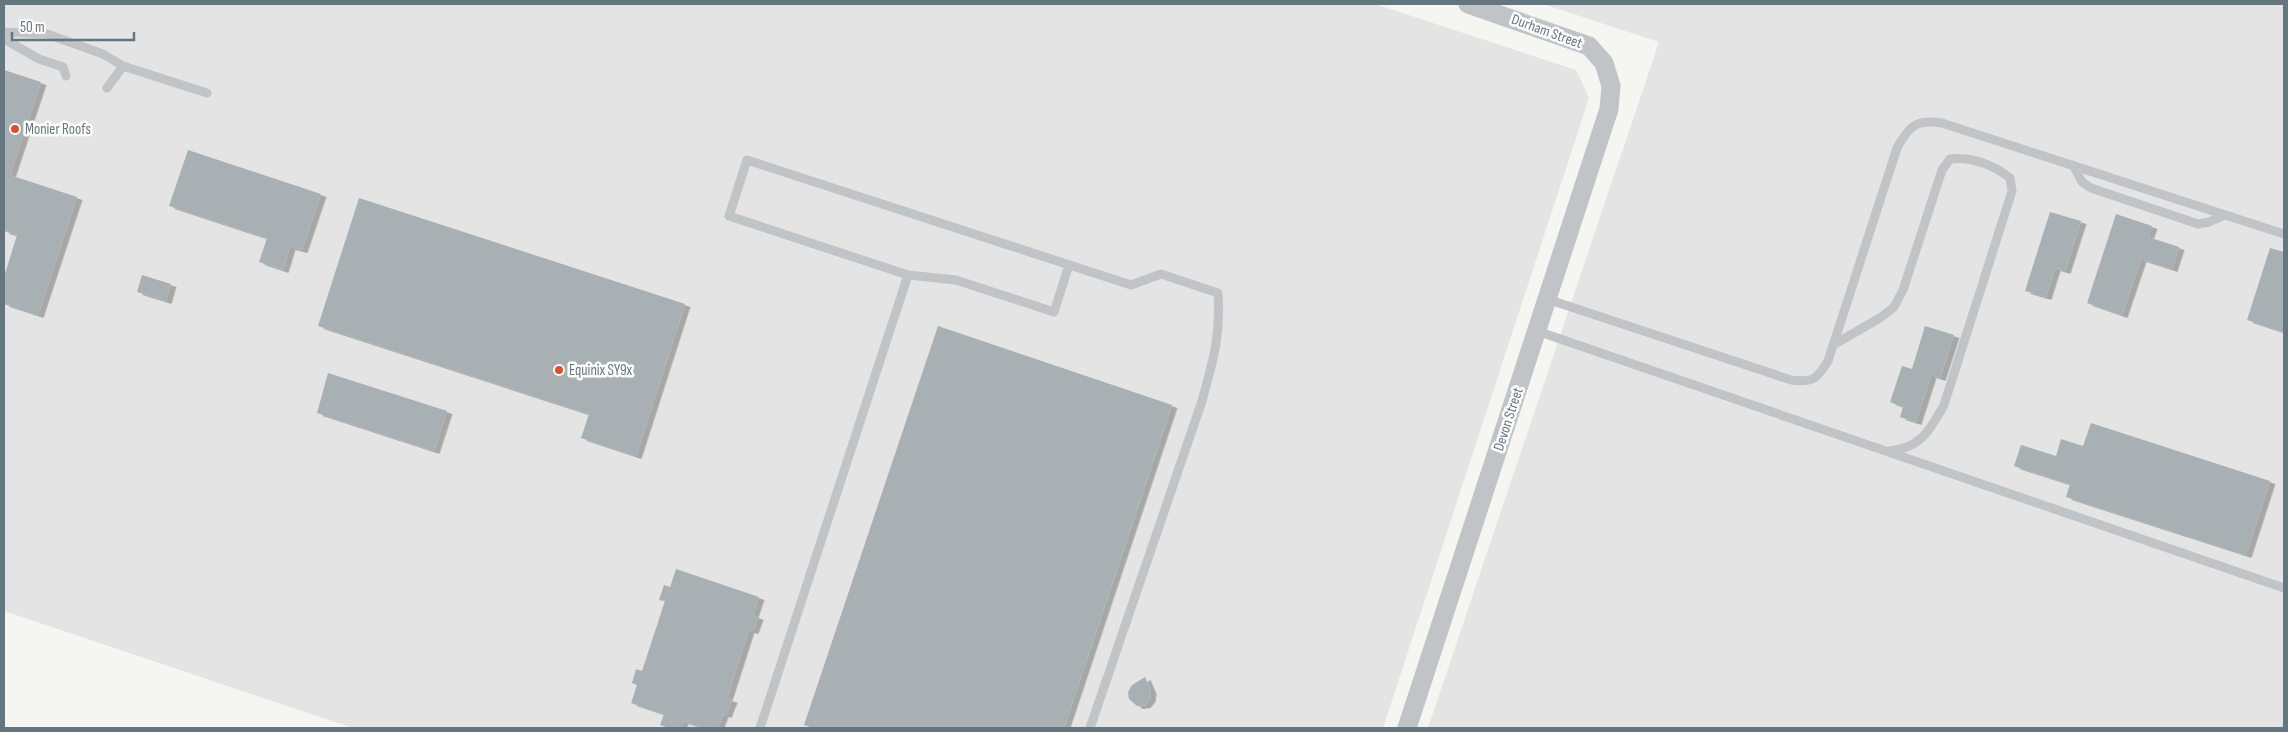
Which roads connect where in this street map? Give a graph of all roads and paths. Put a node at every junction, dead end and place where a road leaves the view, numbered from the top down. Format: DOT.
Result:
graph roads {
  1 [pos="1468,4"];
  2 [pos="4,32"];
  3 [pos="4,39"];
  4 [pos="123,66"];
  5 [pos="66,76"];
  6 [pos="107,88"];
  7 [pos="207,93"];
  8 [pos="1609,109"];
  9 [pos="2073,165"];
  10 [pos="2225,215"];
  11 [pos="2284,234"];
  12 [pos="1069,265"];
  13 [pos="908,275"];
  14 [pos="1548,299"];
  15 [pos="1537,331"];
  16 [pos="1833,345"];
  17 [pos="1885,451"];
  18 [pos="2284,588"];
  19 [pos="760,728"];
  20 [pos="1090,728"];
  21 [pos="1407,728"];
  1 -- 8 [label="street, Durham Street"];
  2 -- 4 [label="lane"];
  3 -- 5 [label="lane"];
  4 -- 6 [label="lane"];
  4 -- 7 [label="lane"];
  8 -- 14 [label="street, Devon Street"];
  9 -- 10 [label="lane"];
  9 -- 10 [label="lane"];
  9 -- 16 [label="lane"];
  10 -- 11 [label="lane"];
  12 -- 13 [label="lane"];
  12 -- 13 [label="lane"];
  12 -- 20 [label="lane"];
  13 -- 19 [label="lane"];
  14 -- 15 [label="street, Devon Street"];
  14 -- 16 [label="lane"];
  15 -- 17 [label="lane"];
  15 -- 21 [label="street, Devon Street"];
  16 -- 17 [label="lane"];
  17 -- 18 [label="lane"];
}
